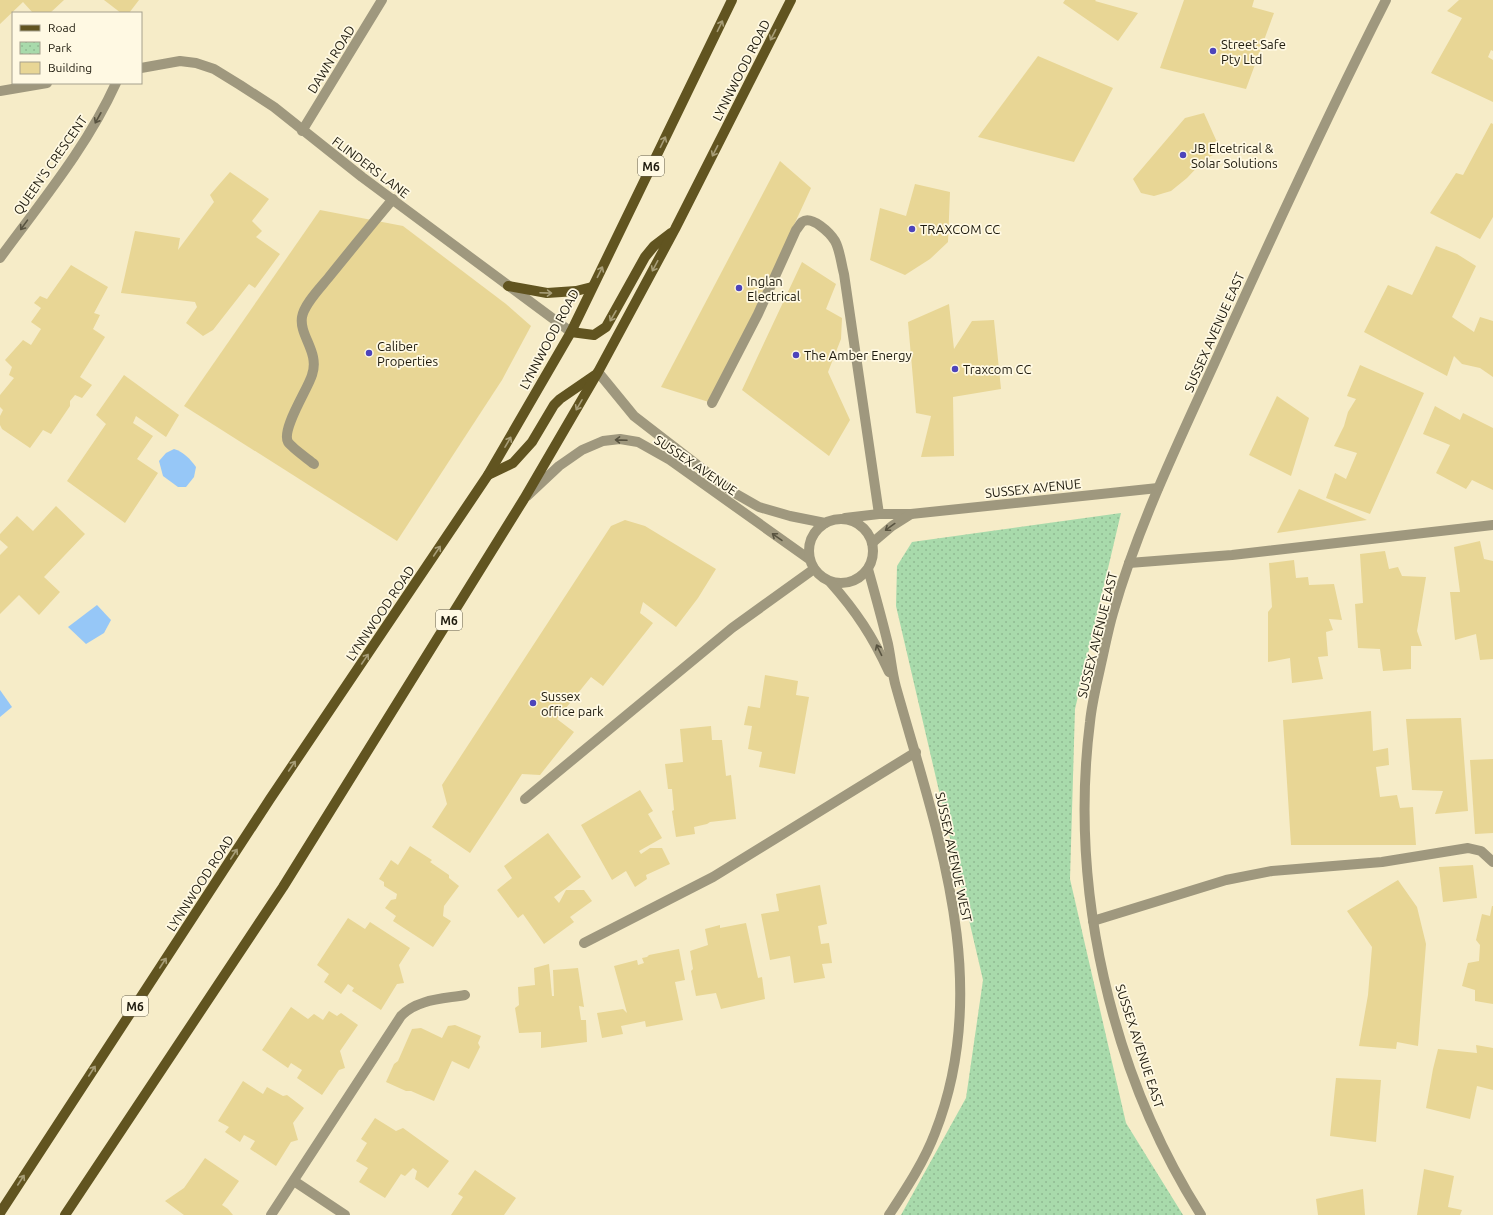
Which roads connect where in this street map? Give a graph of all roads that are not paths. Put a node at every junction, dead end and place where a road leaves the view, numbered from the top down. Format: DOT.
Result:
graph roads {
  1 [pos="382,0"];
  2 [pos="732,0"];
  3 [pos="791,0"];
  4 [pos="1386,0"];
  5 [pos="142,68"];
  6 [pos="41,84"];
  7 [pos="116,84"];
  8 [pos="0,91"];
  9 [pos="302,130"];
  10 [pos="393,199"];
  11 [pos="675,229"];
  12 [pos="0,258"];
  13 [pos="508,286"];
  14 [pos="592,287"];
  15 [pos="570,332"];
  16 [pos="598,372"];
  17 [pos="712,403"];
  18 [pos="314,464"];
  19 [pos="488,475"];
  20 [pos="1158,488"];
  21 [pos="524,499"];
  22 [pos="879,514"];
  23 [pos="911,514"];
  24 [pos="845,518"];
  25 [pos="825,523"];
  26 [pos="1493,525"];
  27 [pos="872,543"];
  28 [pos="809,559"];
  29 [pos="1129,564"];
  30 [pos="814,569"];
  31 [pos="868,569"];
  32 [pos="830,582"];
  33 [pos="895,685"];
  34 [pos="916,752"];
  35 [pos="525,799"];
  36 [pos="1493,862"];
  37 [pos="1093,921"];
  38 [pos="584,943"];
  39 [pos="465,996"];
  40 [pos="294,1181"];
  41 [pos="0,1213"];
  42 [pos="65,1215"];
  43 [pos="271,1215"];
  44 [pos="345,1215"];
  45 [pos="889,1215"];
  46 [pos="1201,1215"];
  1 -- 9 [label="street, DAWN ROAD"];
  14 -- 2 [label="main road, LYNNWOOD ROAD / M6, one-way"];
  3 -- 11 [label="main road, LYNNWOOD ROAD / M6, one-way"];
  4 -- 20 [label="street, SUSSEX AVENUE EAST"];
  5 -- 9 [label="street, FLINDERS LANE"];
  6 -- 8 [label="street"];
  7 -- 12 [label="street, QUEEN'S CRESCENT, one-way"];
  9 -- 10 [label="street, FLINDERS LANE"];
  10 -- 13 [label="street, FLINDERS LANE"];
  10 -- 18 [label="street"];
  11 -- 15 [label="main road, one-way"];
  11 -- 16 [label="main road, LYNNWOOD ROAD / M6, one-way"];
  13 -- 14 [label="main road, one-way"];
  13 -- 15 [label="street, FLINDERS LANE"];
  14 -- 15 [label="main road, LYNNWOOD ROAD / M6"];
  19 -- 15 [label="main road, LYNNWOOD ROAD / M6, one-way"];
  16 -- 19 [label="main road"];
  16 -- 21 [label="main road, LYNNWOOD ROAD / M6, one-way"];
  16 -- 25 [label="street, SUSSEX AVENUE"];
  17 -- 22 [label="street"];
  41 -- 19 [label="main road, LYNNWOOD ROAD / M6, one-way"];
  20 -- 23 [label="street, SUSSEX AVENUE"];
  20 -- 29 [label="street, SUSSEX AVENUE EAST"];
  28 -- 21 [label="street, SUSSEX AVENUE, one-way"];
  21 -- 42 [label="main road, LYNNWOOD ROAD / M6"];
  22 -- 23 [label="street, SUSSEX AVENUE"];
  22 -- 24 [label="street, SUSSEX AVENUE"];
  23 -- 27 [label="street, SUSSEX AVENUE, one-way"];
  24 -- 25 [label="street"];
  24 -- 27 [label="street"];
  25 -- 28 [label="street"];
  26 -- 29 [label="street"];
  27 -- 31 [label="street"];
  28 -- 30 [label="street"];
  29 -- 37 [label="street, SUSSEX AVENUE EAST"];
  30 -- 32 [label="street"];
  30 -- 35 [label="street"];
  31 -- 32 [label="street"];
  31 -- 33 [label="street"];
  33 -- 32 [label="street, one-way"];
  33 -- 34 [label="street, SUSSEX AVENUE WEST"];
  34 -- 38 [label="street"];
  34 -- 45 [label="street, SUSSEX AVENUE WEST"];
  36 -- 37 [label="street"];
  37 -- 46 [label="street, SUSSEX AVENUE EAST"];
  39 -- 40 [label="street"];
  40 -- 43 [label="street"];
  40 -- 44 [label="street"];
}
